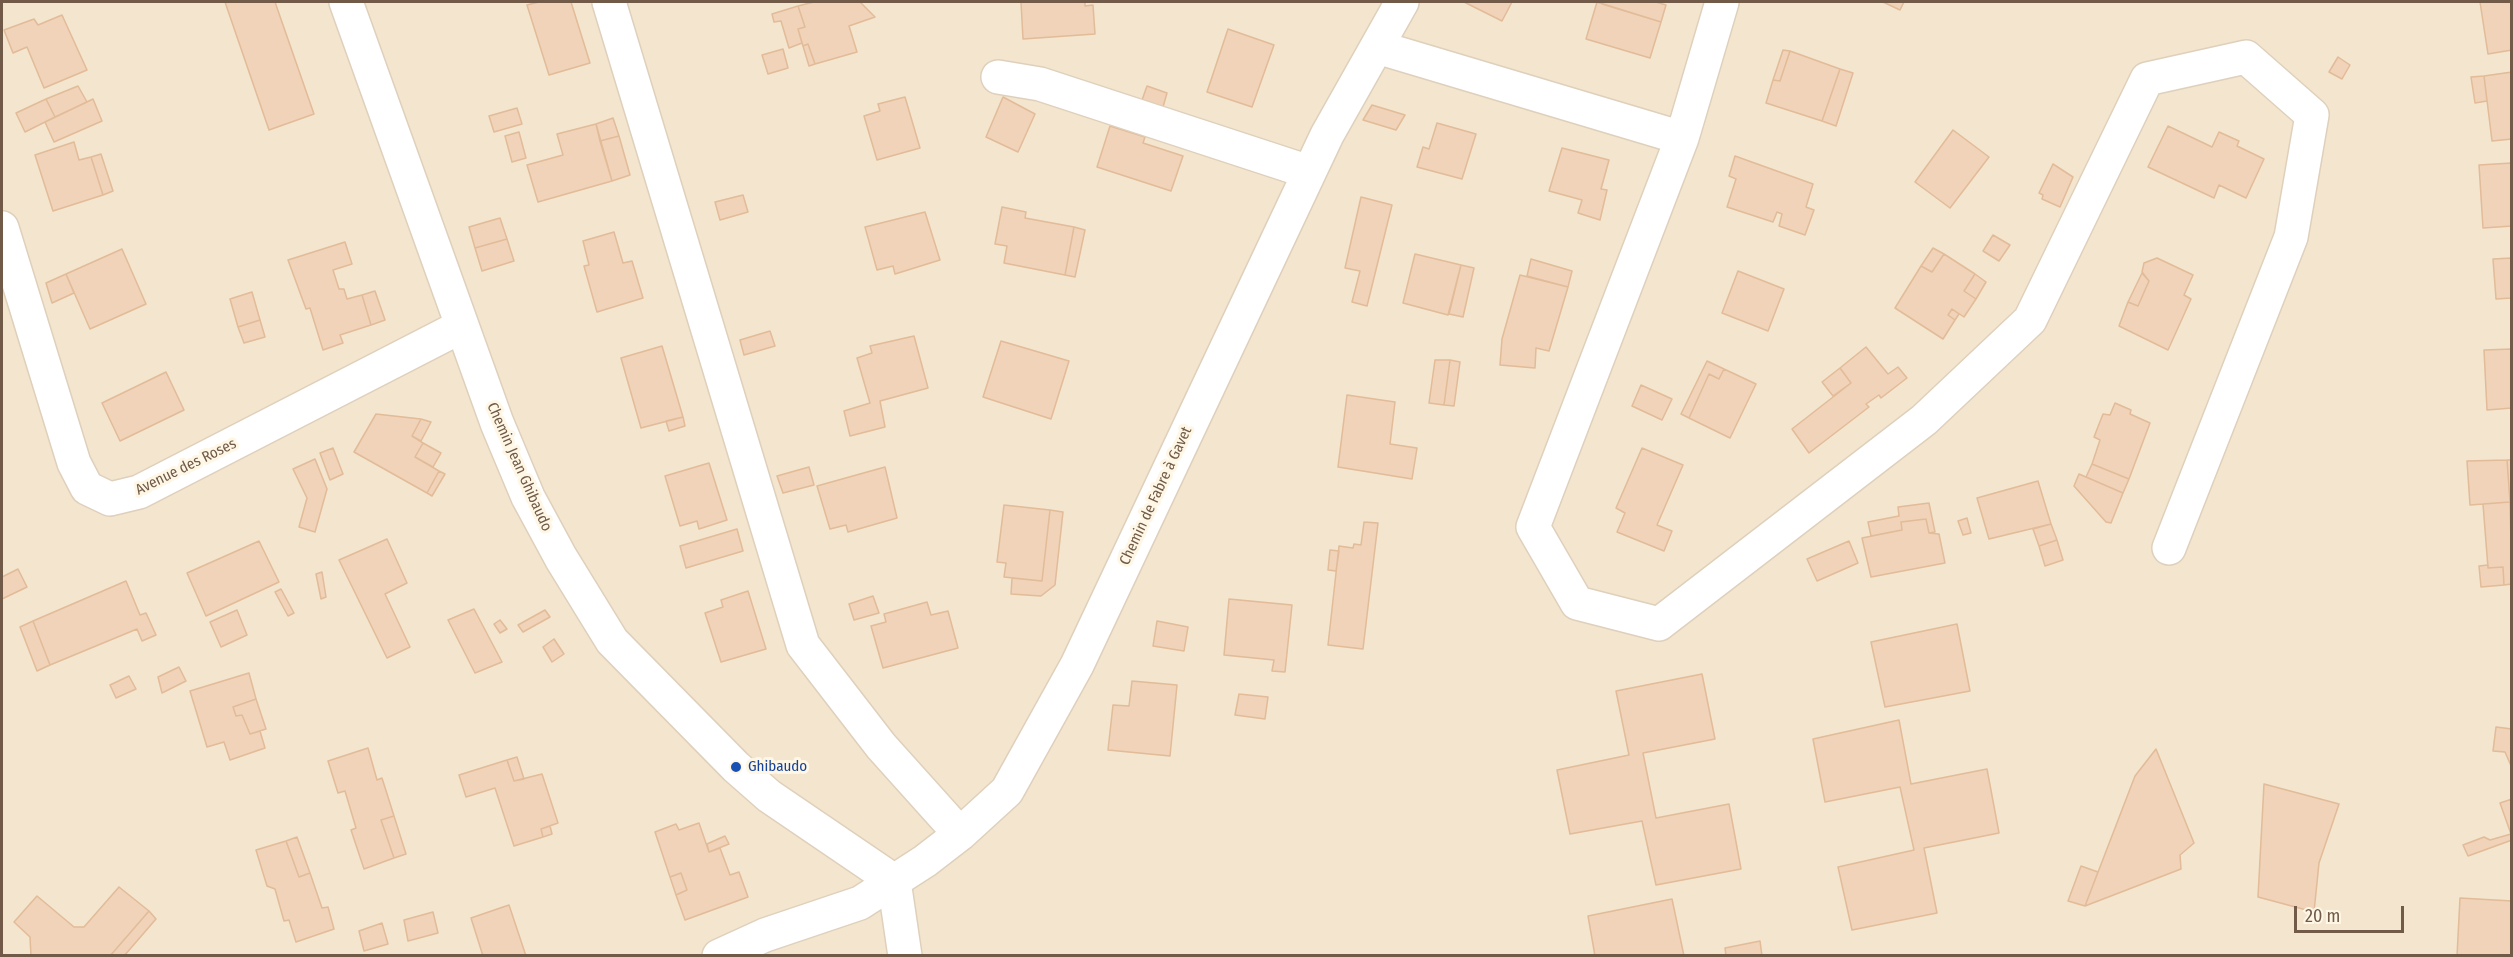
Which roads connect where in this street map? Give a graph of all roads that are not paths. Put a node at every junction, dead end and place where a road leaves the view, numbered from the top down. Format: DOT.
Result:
graph roads {
  1 [pos="346,2"];
  2 [pos="609,2"];
  3 [pos="1402,2"];
  4 [pos="1722,2"];
  5 [pos="1377,47"];
  6 [pos="998,77"];
  7 [pos="1682,138"];
  8 [pos="1309,172"];
  9 [pos="2,228"];
  10 [pos="462,326"];
  11 [pos="2169,548"];
  12 [pos="960,834"];
  13 [pos="894,880"];
  14 [pos="719,956"];
  15 [pos="905,956"];
  1 -- 10 [label="street, Chemin Jean Ghibaudo"];
  2 -- 12 [label="street"];
  3 -- 5 [label="street, Chemin de Fabre à Gavet"];
  4 -- 7 [label="street"];
  5 -- 7 [label="street"];
  5 -- 8 [label="street, Chemin de Fabre à Gavet"];
  6 -- 8 [label="street"];
  7 -- 11 [label="street"];
  8 -- 12 [label="street, Chemin de Fabre à Gavet"];
  9 -- 10 [label="street, Avenue des Roses"];
  10 -- 13 [label="street, Chemin Jean Ghibaudo"];
  12 -- 13 [label="street, Chemin de Fabre à Gavet"];
  13 -- 14 [label="street, Chemin de Fabre à Gavet"];
  13 -- 15 [label="street"];
}
